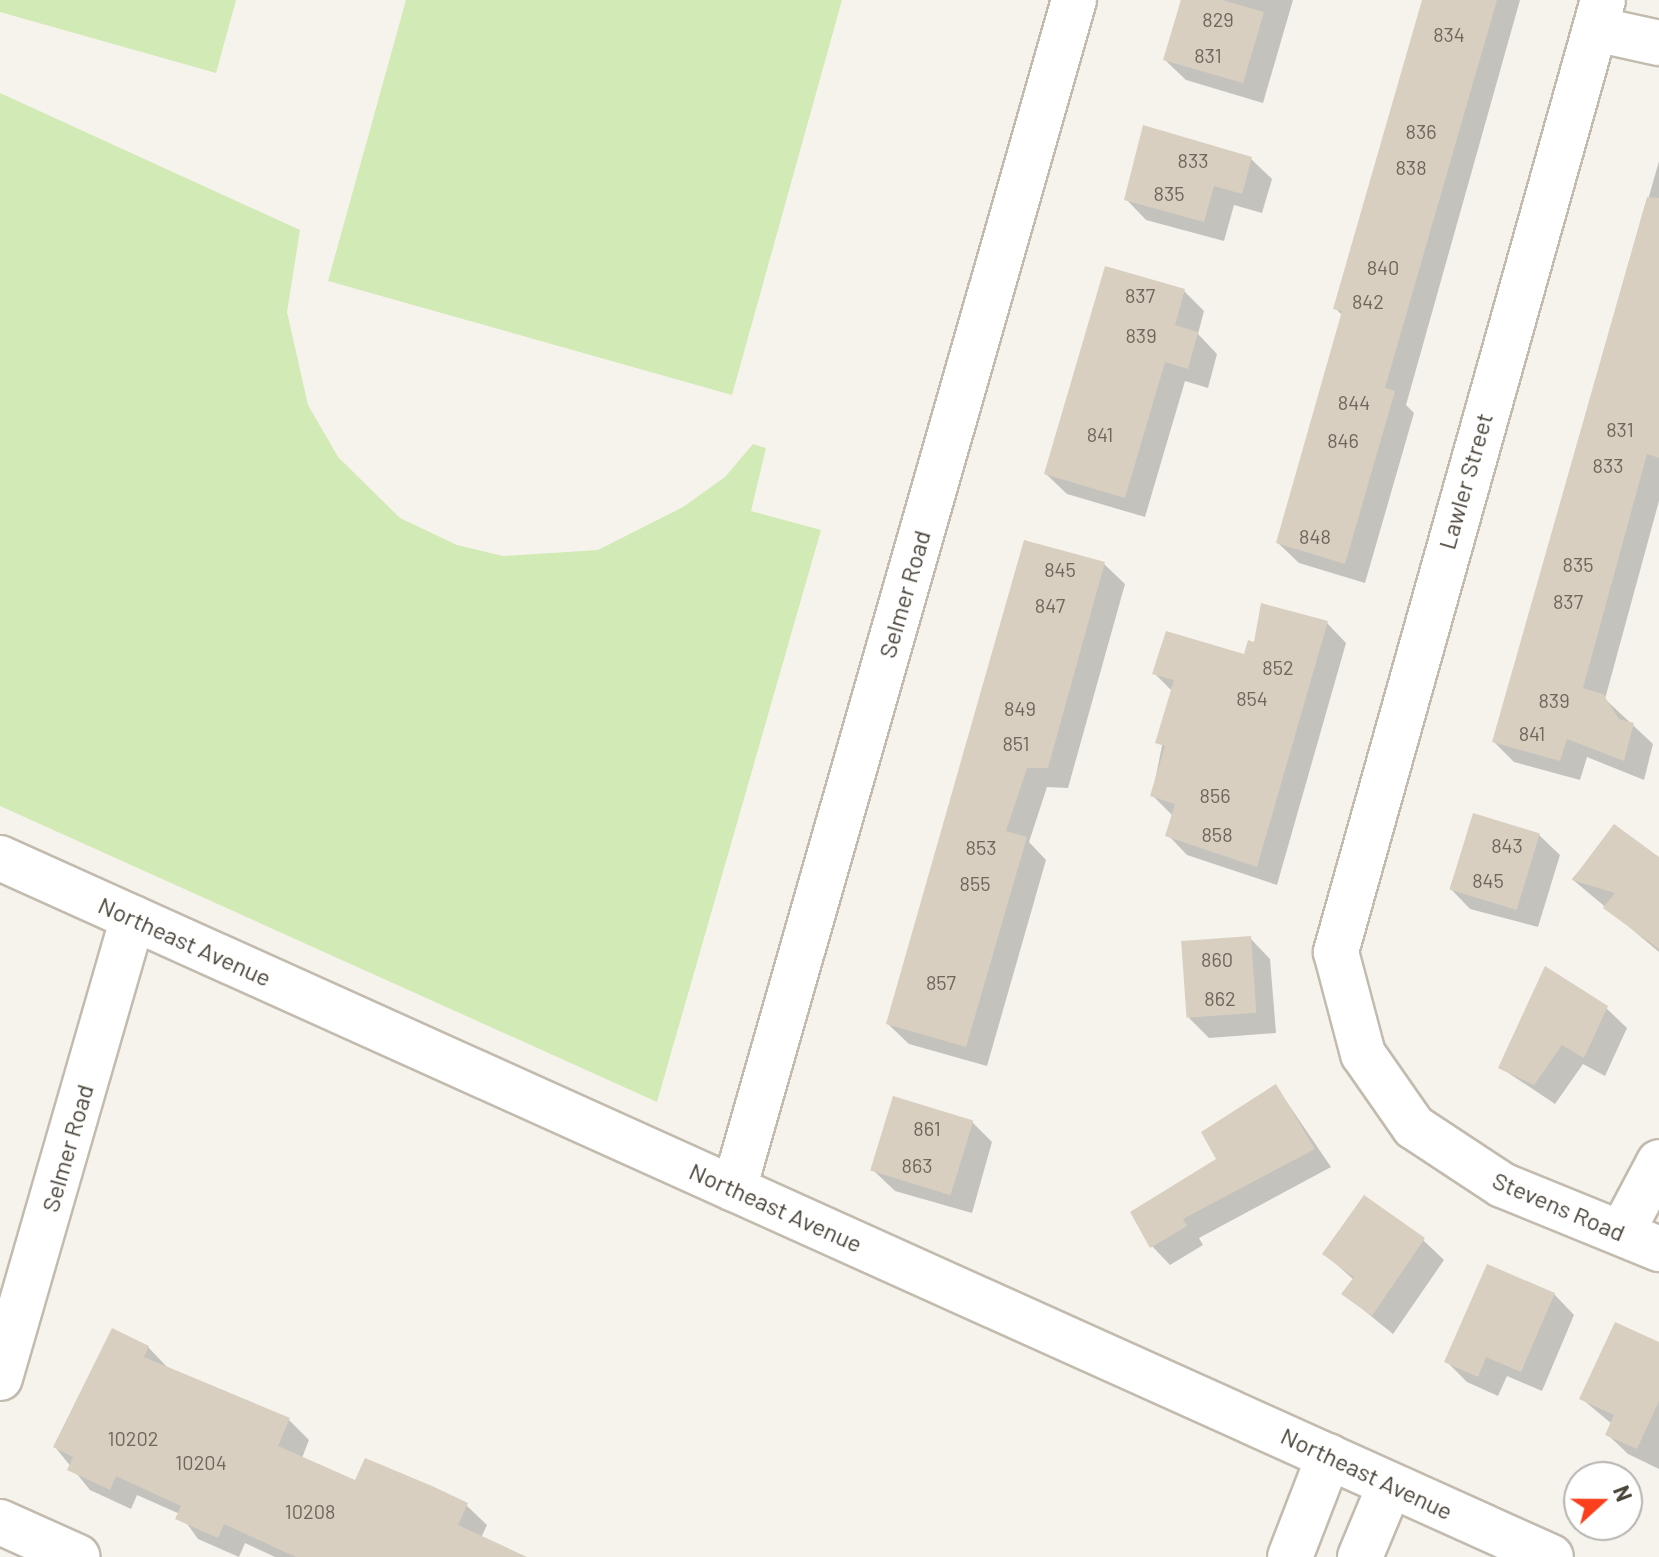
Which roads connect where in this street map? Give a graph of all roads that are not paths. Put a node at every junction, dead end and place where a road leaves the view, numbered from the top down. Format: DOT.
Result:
graph roads {
  1 [pos="1074,0"];
  2 [pos="1599,14"];
  3 [pos="1659,43"];
  4 [pos="0,858"];
  5 [pos="133,918"];
  6 [pos="1340,963"];
  7 [pos="1659,1162"];
  8 [pos="734,1189"];
  9 [pos="1640,1241"];
  10 [pos="0,1378"];
  11 [pos="1329,1456"];
  12 [pos="1390,1485"];
  13 [pos="0,1522"];
  14 [pos="78,1557"];
  15 [pos="1290,1557"];
  16 [pos="1360,1557"];
  17 [pos="1551,1557"];
  1 -- 8 [label="street, Selmer Road"];
  2 -- 3 [label="street"];
  2 -- 6 [label="street, Lawler Street"];
  4 -- 5 [label="street, Northeast Avenue"];
  5 -- 8 [label="street, Northeast Avenue"];
  5 -- 10 [label="street, Selmer Road"];
  6 -- 9 [label="street, Stevens Road"];
  7 -- 9 [label="street"];
  8 -- 11 [label="street, Northeast Avenue"];
  11 -- 12 [label="street, Northeast Avenue"];
  11 -- 15 [label="street"];
  12 -- 16 [label="street"];
  12 -- 17 [label="street, Northeast Avenue"];
  13 -- 14 [label="street"];
}
